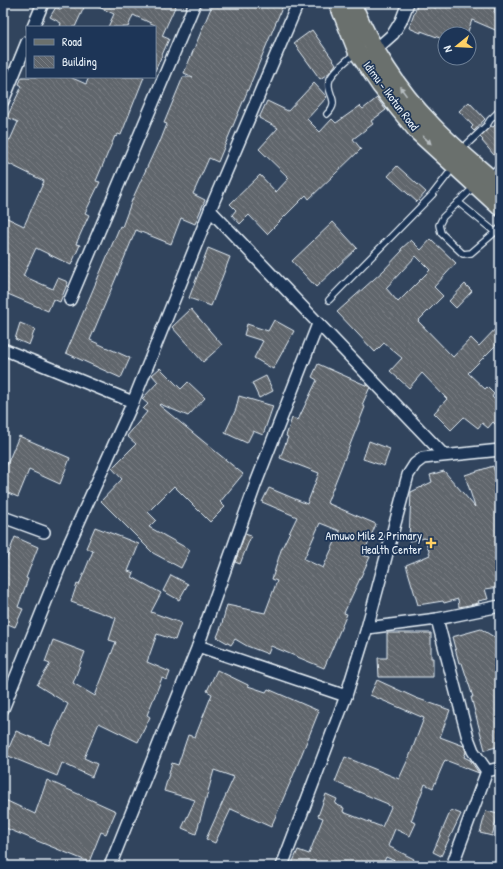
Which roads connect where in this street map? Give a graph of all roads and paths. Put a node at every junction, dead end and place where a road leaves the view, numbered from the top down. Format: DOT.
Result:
graph roads {
  1 [pos="43,3"];
  2 [pos="195,3"];
  3 [pos="298,3"];
  4 [pos="338,3"];
  5 [pos="352,3"];
  6 [pos="408,3"];
  7 [pos="33,26"];
  8 [pos="26,44"];
  9 [pos="375,50"];
  10 [pos="358,51"];
  11 [pos="3,101"];
  12 [pos="500,110"];
  13 [pos="327,114"];
  14 [pos="478,173"];
  15 [pos="458,202"];
  16 [pos="500,207"];
  17 [pos="210,210"];
  18 [pos="500,228"];
  19 [pos="496,232"];
  20 [pos="70,300"];
  21 [pos="329,300"];
  22 [pos="318,324"];
  23 [pos="3,349"];
  24 [pos="133,402"];
  25 [pos="500,450"];
  26 [pos="444,455"];
  27 [pos="3,517"];
  28 [pos="44,532"];
  29 [pos="500,606"];
  30 [pos="437,618"];
  31 [pos="366,628"];
  32 [pos="198,646"];
  33 [pos="346,696"];
  34 [pos="3,709"];
  35 [pos="500,768"];
  36 [pos="486,771"];
  37 [pos="110,866"];
  38 [pos="282,866"];
  39 [pos="452,866"];
  1 -- 7 [label="street"];
  2 -- 20 [label="street"];
  3 -- 17 [label="street"];
  4 -- 10 [label="main road, Idimu - Ikotun Road"];
  5 -- 9 [label="main road"];
  6 -- 9 [label="street"];
  8 -- 11 [label="street"];
  14 -- 9 [label="main road, one-way"];
  10 -- 13 [label="lane"];
  10 -- 14 [label="main road, Idimu - Ikotun Road, one-way"];
  12 -- 14 [label="lane"];
  14 -- 15 [label="lane"];
  14 -- 16 [label="main road, Idimu - Ikotun Road"];
  14 -- 21 [label="lane"];
  15 -- 19 [label="lane"];
  15 -- 19 [label="lane"];
  17 -- 22 [label="street"];
  17 -- 24 [label="street"];
  18 -- 19 [label="lane"];
  22 -- 26 [label="street"];
  22 -- 32 [label="street"];
  23 -- 24 [label="street"];
  24 -- 34 [label="street"];
  25 -- 26 [label="street"];
  26 -- 31 [label="street"];
  27 -- 28 [label="street"];
  29 -- 30 [label="street"];
  30 -- 31 [label="street"];
  30 -- 36 [label="street"];
  31 -- 33 [label="street"];
  32 -- 33 [label="street"];
  32 -- 37 [label="street"];
  33 -- 38 [label="street"];
  35 -- 36 [label="street"];
  36 -- 39 [label="street"];
}
